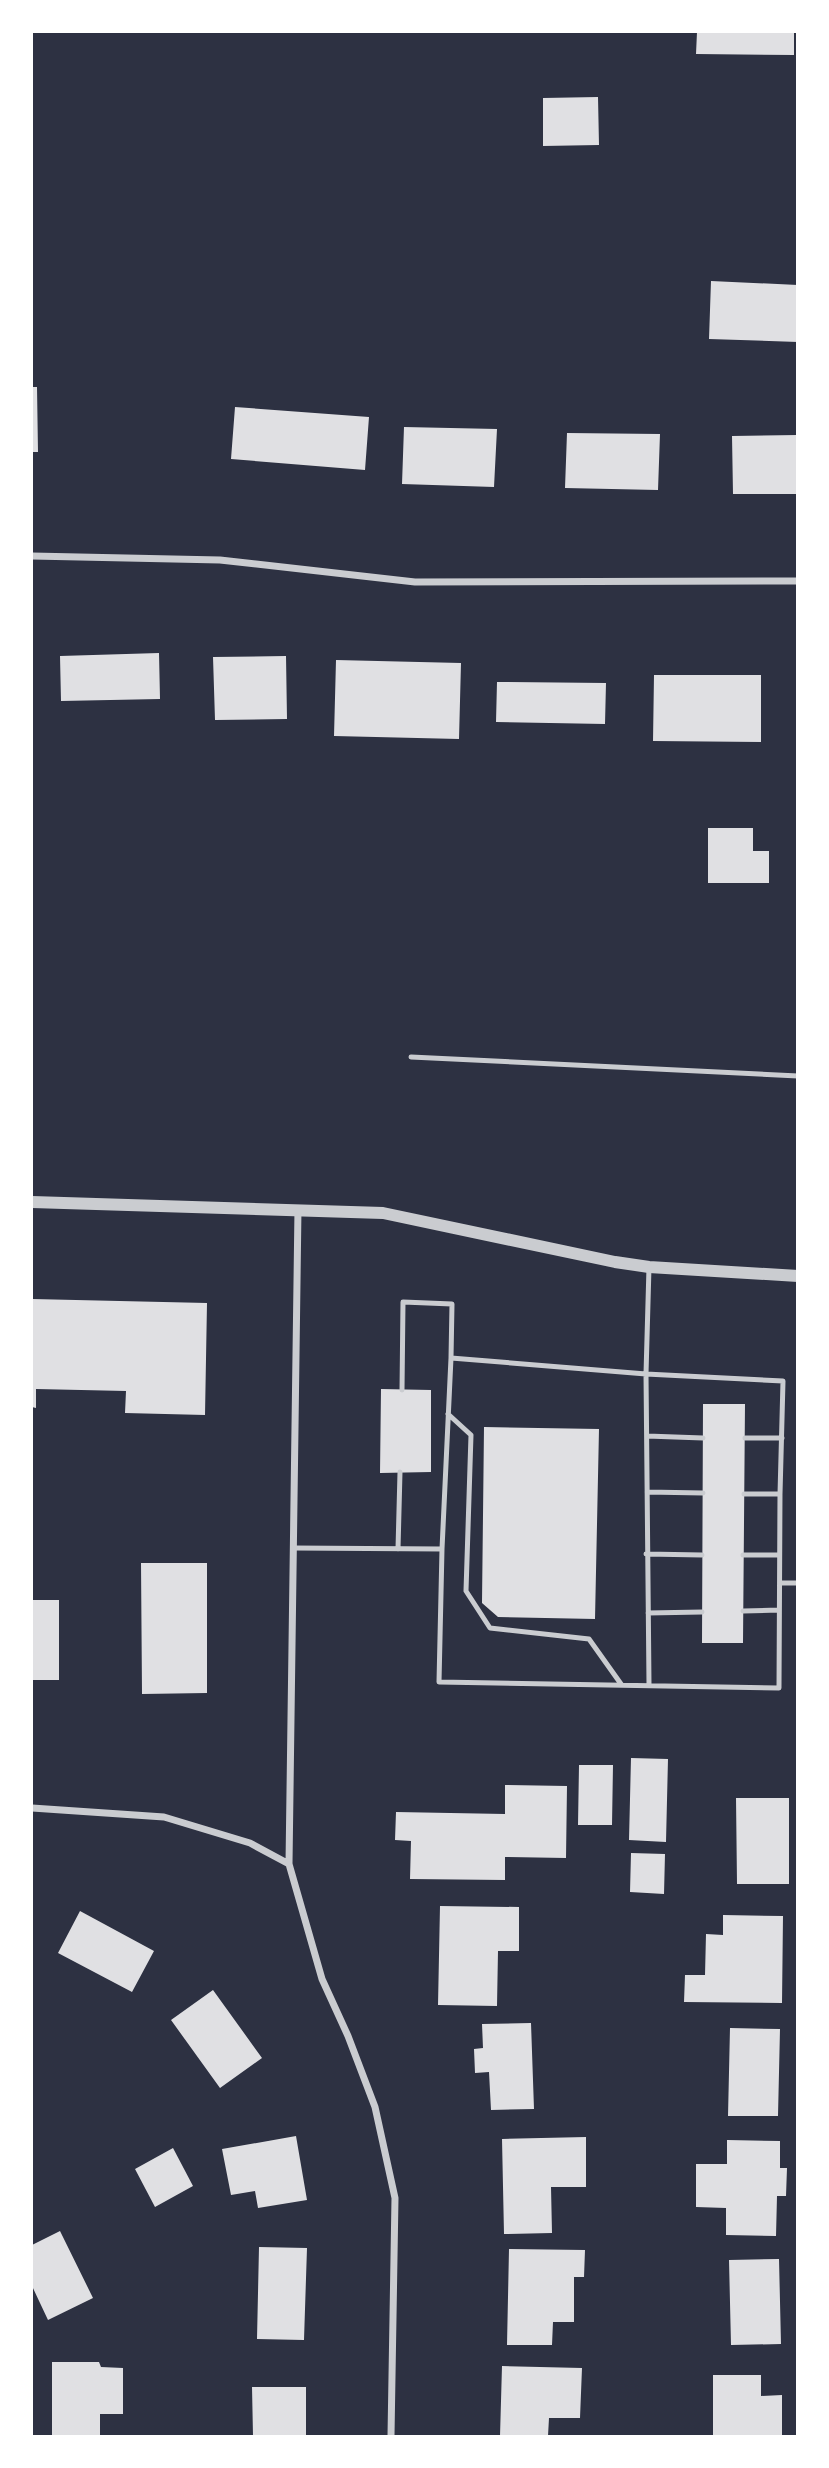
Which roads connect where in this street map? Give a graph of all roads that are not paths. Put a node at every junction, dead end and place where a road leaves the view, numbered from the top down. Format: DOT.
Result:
graph roads {
  1 [pos="32,556"];
  2 [pos="797,581"];
  3 [pos="411,1056"];
  4 [pos="797,1076"];
  5 [pos="32,1202"];
  6 [pos="298,1209"];
  7 [pos="649,1267"];
  8 [pos="797,1276"];
  9 [pos="451,1358"];
  10 [pos="646,1374"];
  11 [pos="402,1390"];
  12 [pos="448,1414"];
  13 [pos="647,1436"];
  14 [pos="703,1438"];
  15 [pos="745,1438"];
  16 [pos="782,1438"];
  17 [pos="400,1472"];
  18 [pos="647,1492"];
  19 [pos="703,1493"];
  20 [pos="744,1494"];
  21 [pos="780,1494"];
  22 [pos="293,1548"];
  23 [pos="398,1549"];
  24 [pos="442,1549"];
  25 [pos="646,1555"];
  26 [pos="702,1555"];
  27 [pos="743,1555"];
  28 [pos="779,1555"];
  29 [pos="780,1583"];
  30 [pos="797,1583"];
  31 [pos="779,1610"];
  32 [pos="743,1611"];
  33 [pos="702,1612"];
  34 [pos="648,1613"];
  35 [pos="621,1684"];
  36 [pos="649,1684"];
  37 [pos="32,1808"];
  38 [pos="289,1864"];
  39 [pos="391,2437"];
  1 -- 2 [label="street"];
  3 -- 4 [label="lane"];
  5 -- 6 [label="street"];
  6 -- 7 [label="street"];
  6 -- 22 [label="street"];
  7 -- 8 [label="street"];
  7 -- 10 [label="lane"];
  9 -- 10 [label="lane"];
  9 -- 11 [label="lane"];
  9 -- 12 [label="lane"];
  10 -- 13 [label="lane"];
  10 -- 16 [label="lane"];
  12 -- 24 [label="lane"];
  12 -- 35 [label="lane"];
  13 -- 14 [label="lane"];
  13 -- 18 [label="lane"];
  15 -- 16 [label="lane"];
  16 -- 21 [label="lane"];
  17 -- 23 [label="lane"];
  18 -- 19 [label="lane"];
  18 -- 25 [label="lane"];
  20 -- 21 [label="lane"];
  21 -- 28 [label="lane"];
  22 -- 23 [label="lane"];
  22 -- 38 [label="street"];
  23 -- 24 [label="lane"];
  24 -- 35 [label="lane"];
  25 -- 26 [label="lane"];
  25 -- 34 [label="lane"];
  27 -- 28 [label="lane"];
  28 -- 29 [label="lane"];
  29 -- 30 [label="lane"];
  29 -- 31 [label="lane"];
  31 -- 32 [label="lane"];
  31 -- 36 [label="lane"];
  33 -- 34 [label="lane"];
  34 -- 36 [label="lane"];
  35 -- 36 [label="lane"];
  37 -- 38 [label="street"];
  38 -- 39 [label="street"];
}
